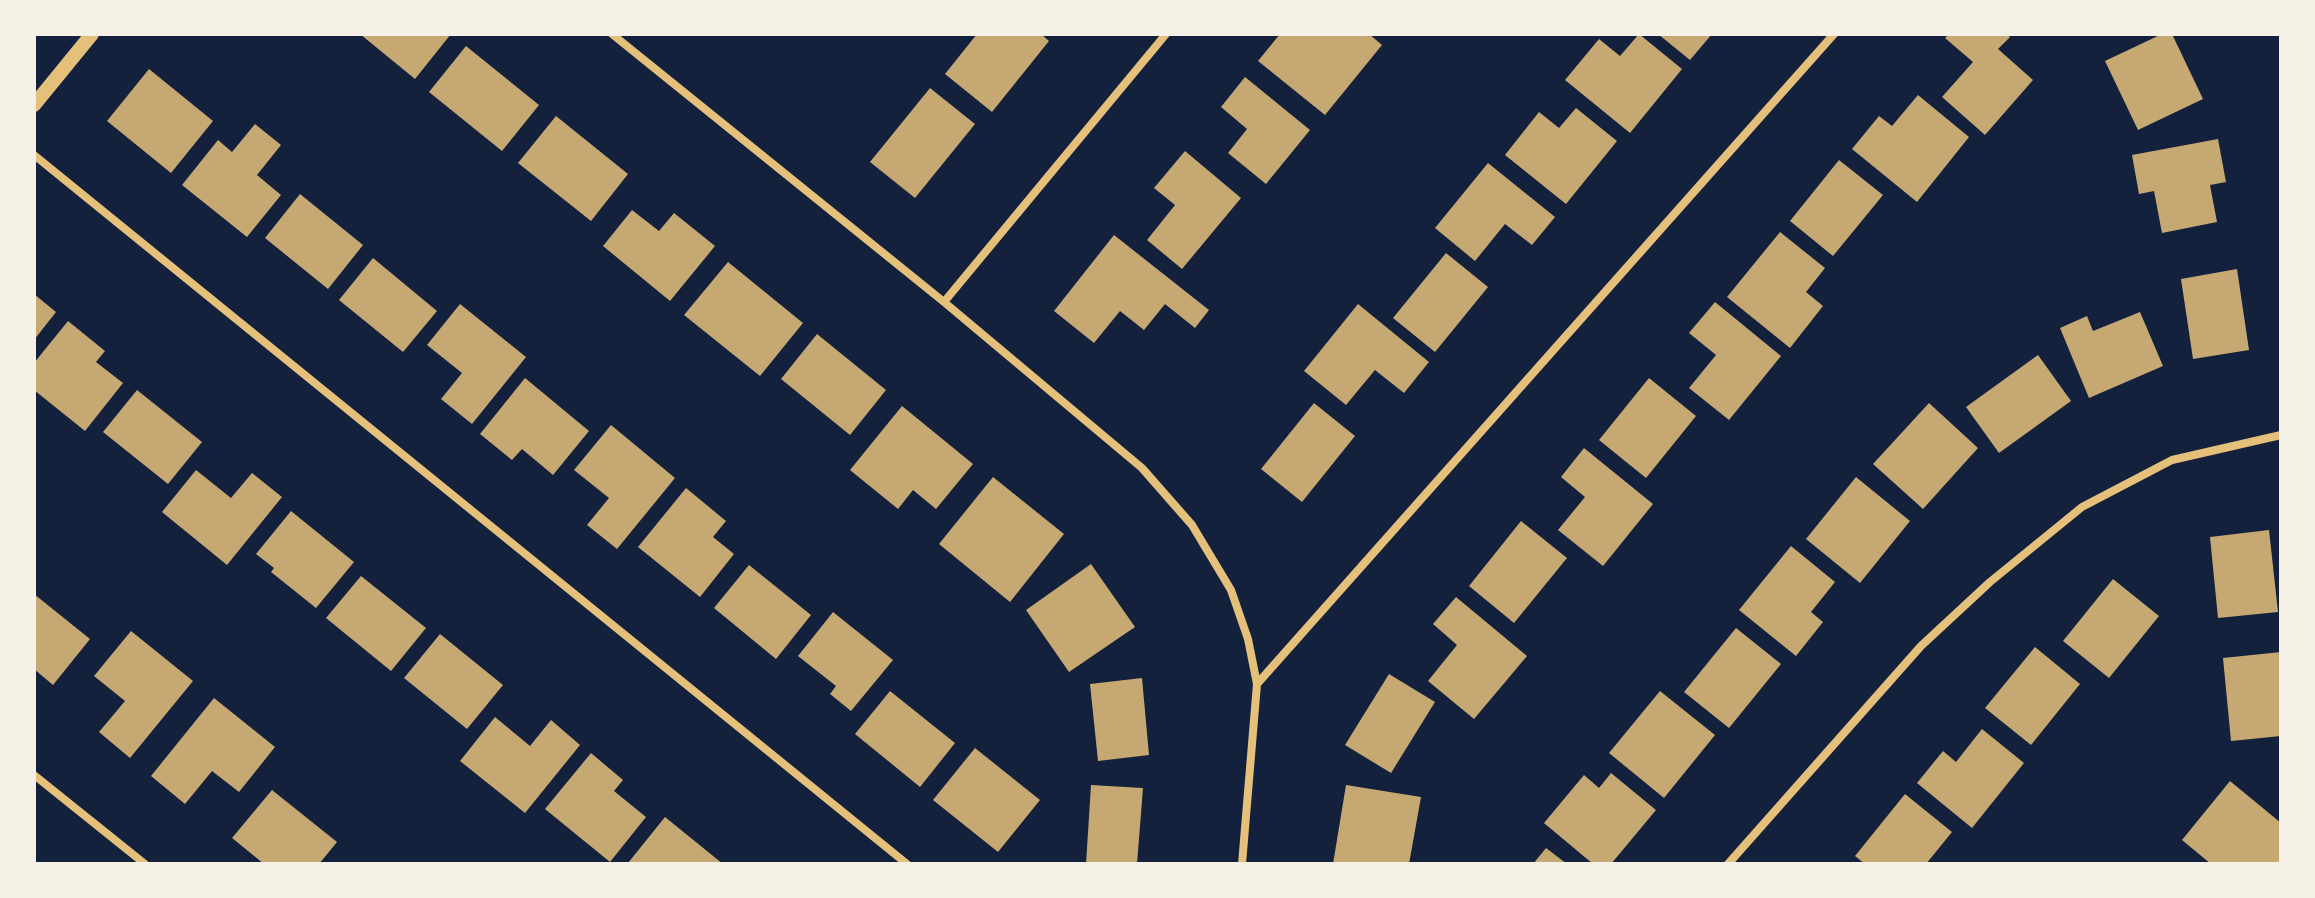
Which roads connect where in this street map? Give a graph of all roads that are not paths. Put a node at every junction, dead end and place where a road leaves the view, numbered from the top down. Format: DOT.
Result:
graph roads {
  1 [pos="92,34"];
  2 [pos="612,34"];
  3 [pos="1166,34"];
  4 [pos="1834,34"];
  5 [pos="34,105"];
  6 [pos="34,155"];
  7 [pos="944,302"];
  8 [pos="2281,435"];
  9 [pos="1257,684"];
  10 [pos="34,775"];
  11 [pos="145,864"];
  12 [pos="907,864"];
  13 [pos="1242,864"];
  14 [pos="1728,864"];
  1 -- 5 [label="street"];
  2 -- 7 [label="street"];
  3 -- 7 [label="street"];
  4 -- 9 [label="street"];
  6 -- 12 [label="street"];
  7 -- 9 [label="street"];
  8 -- 14 [label="street"];
  9 -- 13 [label="street"];
  10 -- 11 [label="street"];
}
